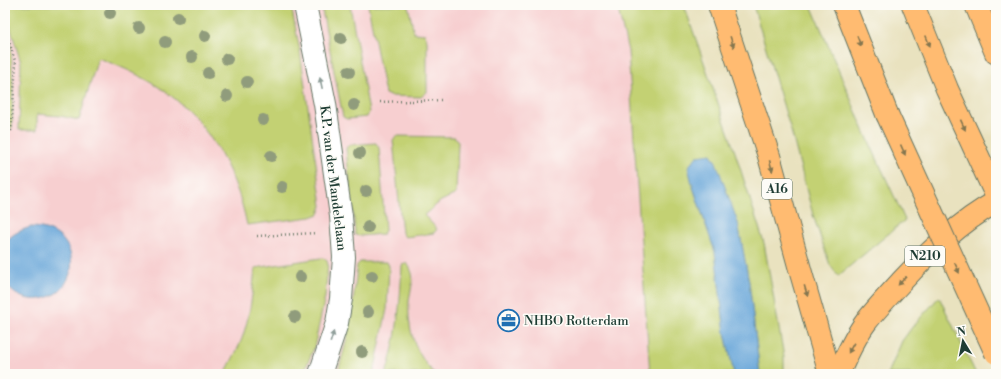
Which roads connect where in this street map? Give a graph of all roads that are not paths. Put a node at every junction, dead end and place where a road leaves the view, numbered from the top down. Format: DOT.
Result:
graph roads {
  1 [pos="305,5"];
  2 [pos="720,5"];
  3 [pos="844,5"];
  4 [pos="914,5"];
  5 [pos="976,5"];
  6 [pos="996,53"];
  7 [pos="996,195"];
  8 [pos="996,202"];
  9 [pos="996,353"];
  10 [pos="320,374"];
  11 [pos="830,374"];
  12 [pos="838,374"];
  10 -- 1 [label="street, K.P. van der Mandelelaan, one-way"];
  2 -- 11 [label="highway, A16, one-way"];
  3 -- 9 [label="highway, one-way, bridge"];
  4 -- 7 [label="highway, one-way"];
  5 -- 6 [label="highway"];
  8 -- 12 [label="highway, N210, one-way"];
}
